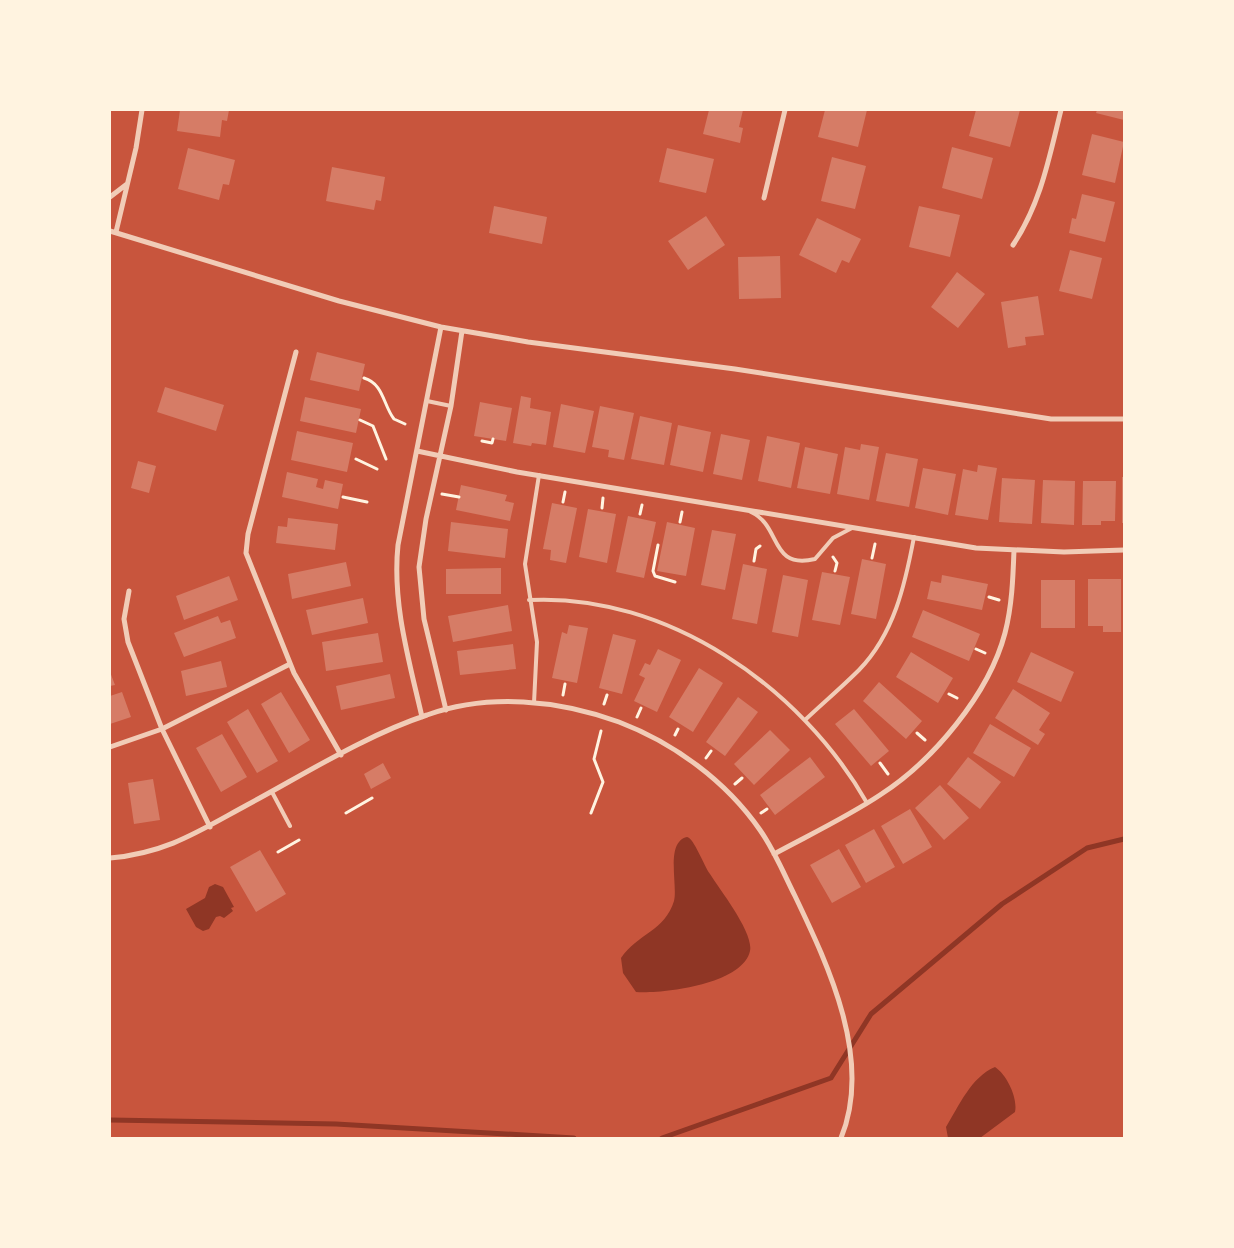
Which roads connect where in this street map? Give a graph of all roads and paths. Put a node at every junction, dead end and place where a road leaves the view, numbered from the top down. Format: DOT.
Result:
graph roads {
  1 [pos="142,110"];
  2 [pos="785,110"];
  3 [pos="1061,110"];
  4 [pos="128,184"];
  5 [pos="110,197"];
  6 [pos="764,198"];
  7 [pos="113,232"];
  8 [pos="1013,245"];
  9 [pos="441,327"];
  10 [pos="462,331"];
  11 [pos="296,352"];
  12 [pos="364,378"];
  13 [pos="427,401"];
  14 [pos="451,406"];
  15 [pos="1124,419"];
  16 [pos="360,420"];
  17 [pos="405,424"];
  18 [pos="493,439"];
  19 [pos="482,442"];
  20 [pos="417,451"];
  21 [pos="440,456"];
  22 [pos="356,459"];
  23 [pos="386,459"];
  24 [pos="377,469"];
  25 [pos="539,475"];
  26 [pos="565,492"];
  27 [pos="442,494"];
  28 [pos="343,497"];
  29 [pos="459,497"];
  30 [pos="603,498"];
  31 [pos="367,502"];
  32 [pos="564,502"];
  33 [pos="642,505"];
  34 [pos="602,508"];
  35 [pos="742,508"];
  36 [pos="682,512"];
  37 [pos="640,514"];
  38 [pos="680,522"];
  39 [pos="858,528"];
  40 [pos="914,537"];
  41 [pos="875,544"];
  42 [pos="658,545"];
  43 [pos="760,546"];
  44 [pos="1014,550"];
  45 [pos="1124,550"];
  46 [pos="834,557"];
  47 [pos="872,558"];
  48 [pos="754,561"];
  49 [pos="835,571"];
  50 [pos="675,582"];
  51 [pos="129,591"];
  52 [pos="988,597"];
  53 [pos="529,600"];
  54 [pos="999,600"];
  55 [pos="976,649"];
  56 [pos="985,653"];
  57 [pos="290,664"];
  58 [pos="565,684"];
  59 [pos="949,694"];
  60 [pos="563,695"];
  61 [pos="606,695"];
  62 [pos="956,698"];
  63 [pos="534,703"];
  64 [pos="604,704"];
  65 [pos="641,708"];
  66 [pos="446,710"];
  67 [pos="422,717"];
  68 [pos="638,717"];
  69 [pos="805,720"];
  70 [pos="162,729"];
  71 [pos="678,729"];
  72 [pos="601,731"];
  73 [pos="917,733"];
  74 [pos="674,735"];
  75 [pos="925,740"];
  76 [pos="110,747"];
  77 [pos="711,751"];
  78 [pos="341,755"];
  79 [pos="706,758"];
  80 [pos="880,763"];
  81 [pos="888,774"];
  82 [pos="742,778"];
  83 [pos="735,784"];
  84 [pos="272,792"];
  85 [pos="372,798"];
  86 [pos="867,803"];
  87 [pos="767,809"];
  88 [pos="346,813"];
  89 [pos="591,813"];
  90 [pos="761,813"];
  91 [pos="290,826"];
  92 [pos="210,827"];
  93 [pos="299,840"];
  94 [pos="278,852"];
  95 [pos="774,854"];
  96 [pos="110,858"];
  97 [pos="840,1138"];
  1 -- 4 [label="street"];
  2 -- 6 [label="street"];
  3 -- 8 [label="street"];
  4 -- 5 [label="street"];
  4 -- 7 [label="street"];
  7 -- 9 [label="street"];
  9 -- 10 [label="street"];
  9 -- 13 [label="street"];
  10 -- 14 [label="street"];
  10 -- 15 [label="street"];
  11 -- 57 [label="street"];
  12 -- 17 [label="path"];
  13 -- 14 [label="lane"];
  13 -- 20 [label="street"];
  14 -- 21 [label="street"];
  16 -- 23 [label="path"];
  18 -- 19 [label="path"];
  20 -- 21 [label="street"];
  20 -- 67 [label="street"];
  21 -- 25 [label="street"];
  21 -- 66 [label="street"];
  22 -- 24 [label="path"];
  25 -- 35 [label="street"];
  25 -- 53 [label="lane"];
  26 -- 32 [label="path"];
  27 -- 29 [label="path"];
  28 -- 31 [label="path"];
  30 -- 34 [label="path"];
  33 -- 37 [label="path"];
  35 -- 39 [label="street"];
  35 -- 39 [label="lane"];
  36 -- 38 [label="path"];
  39 -- 40 [label="street"];
  40 -- 44 [label="street"];
  40 -- 69 [label="lane"];
  41 -- 47 [label="path"];
  42 -- 50 [label="path"];
  43 -- 48 [label="path"];
  44 -- 45 [label="street"];
  44 -- 86 [label="street"];
  46 -- 49 [label="path"];
  51 -- 70 [label="street"];
  52 -- 54 [label="path"];
  53 -- 63 [label="lane"];
  53 -- 69 [label="lane"];
  55 -- 56 [label="path"];
  57 -- 70 [label="street"];
  57 -- 78 [label="street"];
  58 -- 60 [label="path"];
  59 -- 62 [label="path"];
  61 -- 64 [label="path"];
  63 -- 66 [label="street"];
  63 -- 95 [label="street"];
  65 -- 68 [label="path"];
  66 -- 67 [label="street"];
  67 -- 78 [label="street"];
  69 -- 86 [label="lane"];
  70 -- 76 [label="street"];
  70 -- 92 [label="street"];
  71 -- 74 [label="path"];
  72 -- 89 [label="path"];
  73 -- 75 [label="path"];
  77 -- 79 [label="path"];
  78 -- 84 [label="street"];
  80 -- 81 [label="path"];
  82 -- 83 [label="path"];
  84 -- 91 [label="lane"];
  84 -- 92 [label="street"];
  85 -- 88 [label="path"];
  86 -- 95 [label="street"];
  87 -- 90 [label="path"];
  92 -- 96 [label="street"];
  93 -- 94 [label="path"];
  95 -- 97 [label="street"];
}
